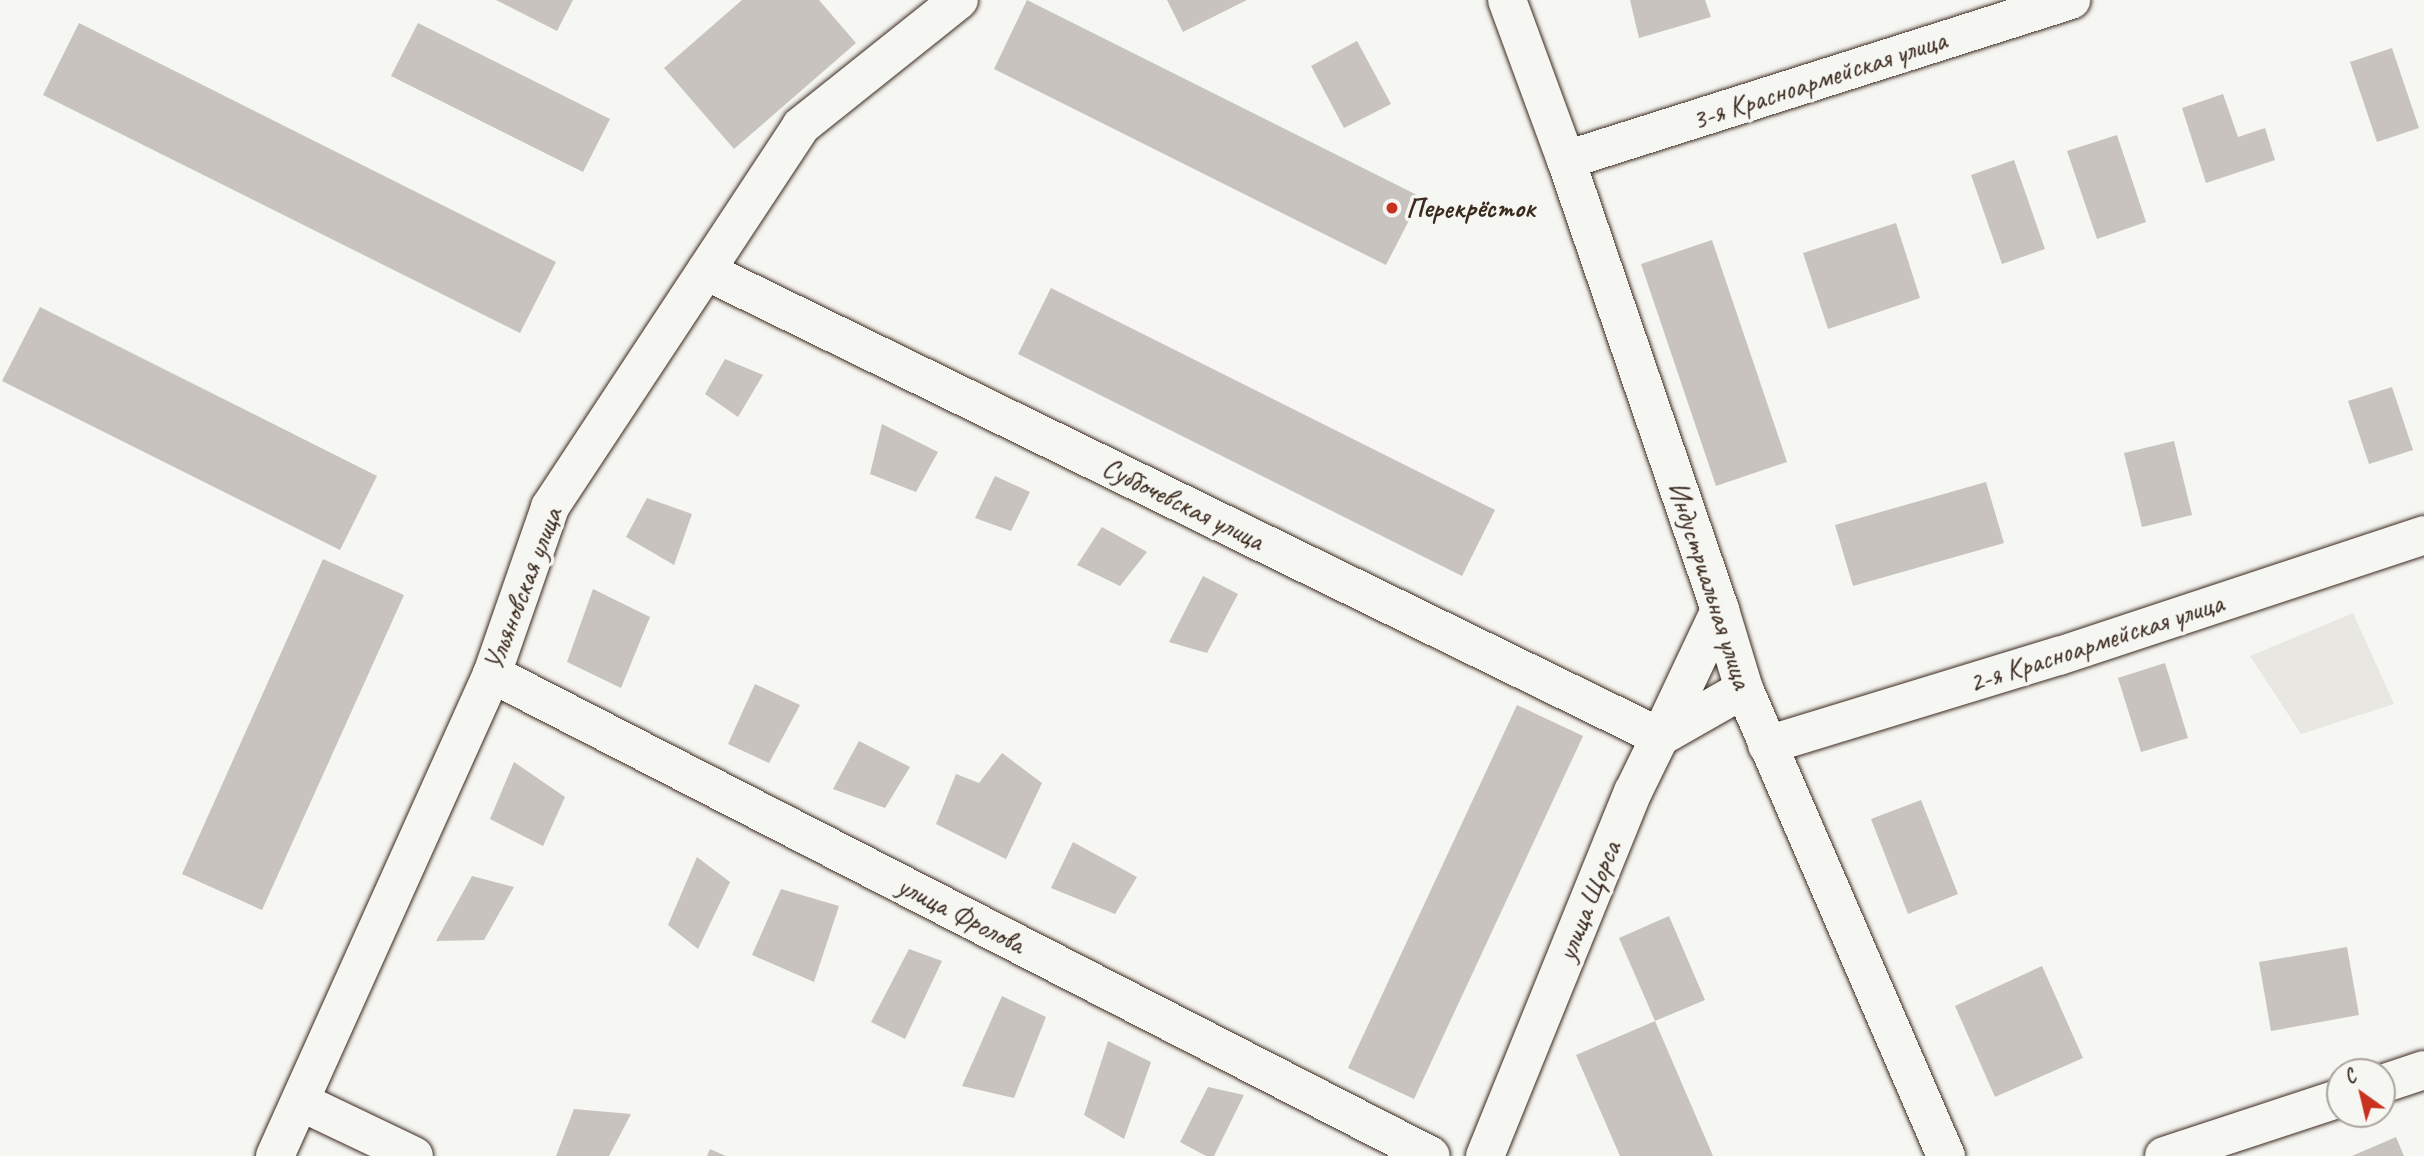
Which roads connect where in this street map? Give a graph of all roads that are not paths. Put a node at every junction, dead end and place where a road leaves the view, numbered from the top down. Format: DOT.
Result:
graph roads {
  1 [pos="959,0"];
  2 [pos="1507,0"];
  3 [pos="2071,0"];
  4 [pos="1566,160"];
  5 [pos="706,271"];
  6 [pos="2424,535"];
  7 [pos="1720,610"];
  8 [pos="492,674"];
  9 [pos="1744,689"];
  10 [pos="1660,737"];
  11 [pos="1767,746"];
  12 [pos="2424,1070"];
  13 [pos="2396,1079"];
  14 [pos="301,1102"];
  15 [pos="2326,1103"];
  16 [pos="275,1156"];
  17 [pos="414,1156"];
  18 [pos="1431,1156"];
  19 [pos="1485,1156"];
  20 [pos="1946,1156"];
  21 [pos="2164,1156"];
  1 -- 5 [label="street, Ульяновская улица"];
  2 -- 4 [label="street, Индустриальная улица"];
  3 -- 4 [label="street, 3-я Красноармейская улица"];
  4 -- 7 [label="street, Индустриальная улица"];
  5 -- 8 [label="street, Ульяновская улица"];
  5 -- 10 [label="street, Суббочевская улица"];
  6 -- 11 [label="street, 2-я Красноармейская улица"];
  7 -- 9 [label="street, Индустриальная улица"];
  7 -- 10 [label="street, улица Щорса"];
  8 -- 14 [label="street, Ульяновская улица"];
  8 -- 18 [label="street, улица Фролова"];
  9 -- 10 [label="street"];
  9 -- 11 [label="street, Индустриальная улица"];
  10 -- 19 [label="street, улица Щорса"];
  11 -- 20 [label="street, Индустриальная улица"];
  12 -- 13 [label="street"];
  14 -- 16 [label="street, Ульяновская улица"];
  14 -- 17 [label="street"];
  15 -- 21 [label="street"];
}
